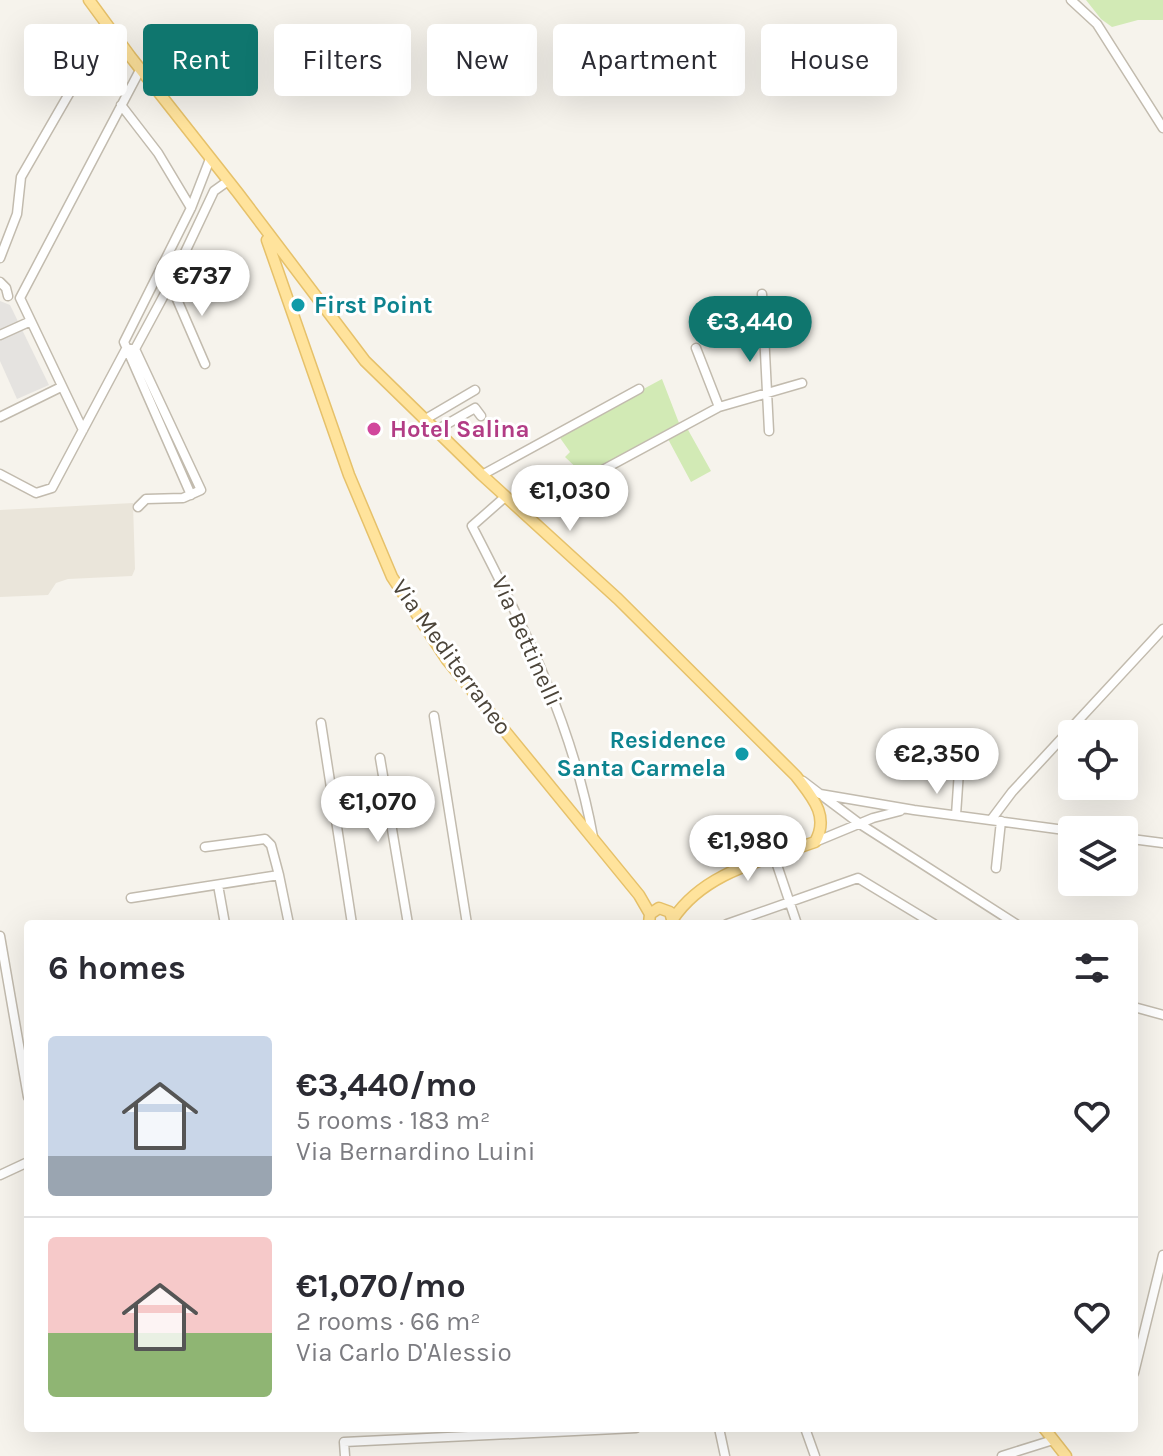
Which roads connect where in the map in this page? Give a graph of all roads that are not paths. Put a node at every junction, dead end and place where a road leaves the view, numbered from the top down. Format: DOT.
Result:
graph roads {
  1 [pos="89,0"];
  2 [pos="1071,0"];
  3 [pos="107,24"];
  4 [pos="127,52"];
  5 [pos="140,70"];
  6 [pos="68,96"];
  7 [pos="121,105"];
  8 [pos="1163,128"];
  9 [pos="210,159"];
  10 [pos="228,181"];
  11 [pos="191,208"];
  12 [pos="264,231"];
  13 [pos="0,258"];
  14 [pos="163,267"];
  15 [pos="301,279"];
  16 [pos="0,282"];
  17 [pos="170,284"];
  18 [pos="285,291"];
  19 [pos="762,294"];
  20 [pos="8,296"];
  21 [pos="31,321"];
  22 [pos="0,335"];
  23 [pos="696,348"];
  24 [pos="130,349"];
  25 [pos="205,364"];
  26 [pos="802,383"];
  27 [pos="61,387"];
  28 [pos="639,389"];
  29 [pos="475,390"];
  30 [pos="767,393"];
  31 [pos="719,407"];
  32 [pos="481,416"];
  33 [pos="0,417"];
  34 [pos="424,420"];
  35 [pos="83,430"];
  36 [pos="435,431"];
  37 [pos="769,431"];
  38 [pos="0,474"];
  39 [pos="482,475"];
  40 [pos="505,497"];
  41 [pos="138,507"];
  42 [pos="523,513"];
  43 [pos="1163,629"];
  44 [pos="434,716"];
  45 [pos="321,723"];
  46 [pos="961,742"];
  47 [pos="380,758"];
  48 [pos="796,776"];
  49 [pos="820,794"];
  50 [pos="586,801"];
  51 [pos="914,810"];
  52 [pos="573,814"];
  53 [pos="956,815"];
  54 [pos="991,820"];
  55 [pos="1001,821"];
  56 [pos="860,824"];
  57 [pos="1058,829"];
  58 [pos="593,838"];
  59 [pos="1138,840"];
  60 [pos="815,842"];
  61 [pos="1163,843"];
  62 [pos="205,847"];
  63 [pos="774,856"];
  64 [pos="996,868"];
  65 [pos="279,875"];
  66 [pos="218,885"];
  67 [pos="131,898"];
  68 [pos="788,903"];
  69 [pos="224,920"];
  70 [pos="288,920"];
  71 [pos="351,920"];
  72 [pos="407,920"];
  73 [pos="466,920"];
  74 [pos="647,920"];
  75 [pos="672,920"];
  76 [pos="675,920"];
  77 [pos="739,920"];
  78 [pos="795,920"];
  79 [pos="927,920"];
  80 [pos="1010,920"];
  81 [pos="0,936"];
  82 [pos="1138,1011"];
  83 [pos="1163,1015"];
  84 [pos="24,1074"];
  85 [pos="24,1164"];
  86 [pos="0,1175"];
  87 [pos="1163,1255"];
  88 [pos="1138,1357"];
  89 [pos="553,1432"];
  90 [pos="720,1432"];
  91 [pos="806,1432"];
  92 [pos="1047,1432"];
  93 [pos="1053,1440"];
  94 [pos="345,1456"];
  95 [pos="725,1456"];
  96 [pos="815,1456"];
  97 [pos="1002,1456"];
  98 [pos="1066,1456"];
  1 -- 3 [label="main road"];
  2 -- 8 [label="street"];
  4 -- 5 [label="main road"];
  5 -- 7 [label="street"];
  5 -- 9 [label="main road"];
  6 -- 13 [label="street"];
  7 -- 11 [label="street"];
  7 -- 21 [label="street"];
  9 -- 10 [label="main road"];
  9 -- 11 [label="street"];
  10 -- 12 [label="main road"];
  10 -- 17 [label="street"];
  11 -- 14 [label="street"];
  12 -- 15 [label="main road"];
  12 -- 18 [label="main road, Via Mediterraneo"];
  14 -- 17 [label="street"];
  14 -- 24 [label="street"];
  15 -- 18 [label="main road"];
  15 -- 34 [label="main road"];
  16 -- 20 [label="street"];
  17 -- 24 [label="street"];
  17 -- 25 [label="street"];
  18 -- 52 [label="main road, Via Mediterraneo"];
  19 -- 30 [label="street"];
  21 -- 22 [label="street"];
  21 -- 27 [label="street"];
  23 -- 31 [label="street"];
  24 -- 35 [label="street"];
  24 -- 41 [label="street"];
  26 -- 30 [label="street"];
  27 -- 33 [label="street"];
  27 -- 35 [label="street"];
  28 -- 39 [label="street"];
  29 -- 34 [label="street"];
  30 -- 31 [label="street"];
  30 -- 37 [label="street"];
  31 -- 42 [label="street"];
  32 -- 36 [label="street"];
  34 -- 36 [label="main road"];
  35 -- 38 [label="street"];
  36 -- 39 [label="main road"];
  39 -- 40 [label="main road"];
  40 -- 42 [label="main road"];
  40 -- 50 [label="street, Via Bettinelli"];
  42 -- 48 [label="main road"];
  43 -- 54 [label="street"];
  44 -- 73 [label="street"];
  45 -- 71 [label="street"];
  46 -- 53 [label="street"];
  47 -- 72 [label="street"];
  48 -- 49 [label="street"];
  48 -- 60 [label="main road"];
  49 -- 51 [label="street"];
  49 -- 56 [label="street"];
  50 -- 52 [label="street"];
  50 -- 58 [label="street, Via Bettinelli"];
  51 -- 53 [label="street"];
  51 -- 56 [label="street"];
  52 -- 58 [label="main road, Via Mediterraneo"];
  53 -- 54 [label="street"];
  54 -- 55 [label="street"];
  55 -- 57 [label="street"];
  55 -- 64 [label="street"];
  56 -- 60 [label="street"];
  56 -- 80 [label="street"];
  58 -- 74 [label="main road, Via Mediterraneo"];
  59 -- 61 [label="street"];
  60 -- 63 [label="main road"];
  62 -- 65 [label="street"];
  63 -- 68 [label="street"];
  63 -- 76 [label="main road"];
  65 -- 66 [label="street"];
  65 -- 70 [label="street"];
  66 -- 67 [label="street"];
  66 -- 69 [label="street"];
  68 -- 77 [label="street"];
  68 -- 78 [label="street"];
  68 -- 79 [label="street"];
  74 -- 75 [label="main road"];
  81 -- 84 [label="street"];
  82 -- 83 [label="street"];
  85 -- 86 [label="street"];
  87 -- 88 [label="street"];
  89 -- 94 [label="street"];
  90 -- 95 [label="street"];
  91 -- 96 [label="street"];
  92 -- 93 [label="main road"];
  93 -- 97 [label="street"];
  93 -- 98 [label="main road"];
}
